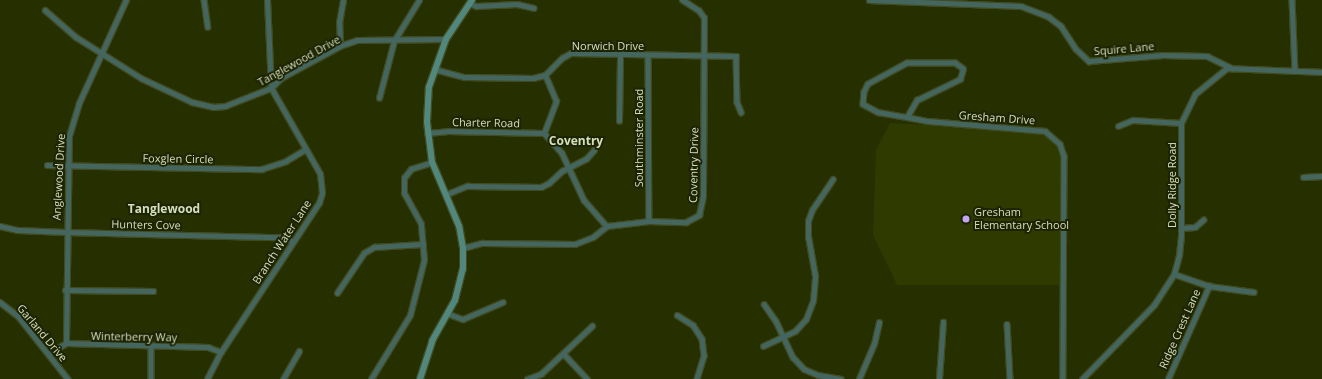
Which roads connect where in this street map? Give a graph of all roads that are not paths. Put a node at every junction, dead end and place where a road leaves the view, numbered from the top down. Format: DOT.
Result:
graph roads {
  1 [pos="126,0"];
  2 [pos="204,0"];
  3 [pos="267,0"];
  4 [pos="343,0"];
  5 [pos="418,0"];
  6 [pos="682,0"];
  7 [pos="869,0"];
  8 [pos="1292,0"];
  9 [pos="470,2"];
  10 [pos="534,8"];
  11 [pos="45,10"];
  12 [pos="208,27"];
  13 [pos="446,39"];
  14 [pos="394,40"];
  15 [pos="340,46"];
  16 [pos="620,54"];
  17 [pos="103,55"];
  18 [pos="648,55"];
  19 [pos="703,55"];
  20 [pos="1233,68"];
  21 [pos="434,69"];
  22 [pos="1295,71"];
  23 [pos="1322,72"];
  24 [pos="545,75"];
  25 [pos="271,88"];
  26 [pos="379,98"];
  27 [pos="741,112"];
  28 [pos="907,117"];
  29 [pos="619,121"];
  30 [pos="1181,123"];
  31 [pos="1118,126"];
  32 [pos="427,133"];
  33 [pos="544,133"];
  34 [pos="304,150"];
  35 [pos="594,150"];
  36 [pos="432,162"];
  37 [pos="47,166"];
  38 [pos="67,166"];
  39 [pos="568,168"];
  40 [pos="1322,176"];
  41 [pos="1303,177"];
  42 [pos="833,179"];
  43 [pos="447,194"];
  44 [pos="1203,220"];
  45 [pos="649,221"];
  46 [pos="0,226"];
  47 [pos="607,226"];
  48 [pos="1181,228"];
  49 [pos="66,232"];
  50 [pos="292,241"];
  51 [pos="423,244"];
  52 [pos="463,248"];
  53 [pos="1174,274"];
  54 [pos="1209,286"];
  55 [pos="65,290"];
  56 [pos="153,291"];
  57 [pos="1254,292"];
  58 [pos="337,293"];
  59 [pos="0,302"];
  60 [pos="503,302"];
  61 [pos="764,304"];
  62 [pos="449,314"];
  63 [pos="677,315"];
  64 [pos="943,322"];
  65 [pos="879,323"];
  66 [pos="1007,324"];
  67 [pos="592,326"];
  68 [pos="783,336"];
  69 [pos="66,343"];
  70 [pos="151,346"];
  71 [pos="763,346"];
  72 [pos="299,351"];
  73 [pos="221,352"];
  74 [pos="49,353"];
  75 [pos="564,354"];
  76 [pos="68,379"];
  77 [pos="152,379"];
  78 [pos="207,379"];
  79 [pos="283,379"];
  80 [pos="371,379"];
  81 [pos="420,379"];
  82 [pos="527,379"];
  83 [pos="587,379"];
  84 [pos="697,379"];
  85 [pos="841,379"];
  86 [pos="859,379"];
  87 [pos="939,379"];
  88 [pos="1010,379"];
  89 [pos="1063,379"];
  90 [pos="1082,379"];
  91 [pos="1168,379"];
  1 -- 17 [label="street, Anglewood Drive"];
  2 -- 12 [label="street"];
  3 -- 25 [label="street, Branch Water Lane"];
  4 -- 15 [label="street"];
  5 -- 14 [label="street"];
  6 -- 19 [label="street, Coventry Drive"];
  7 -- 20 [label="street, Squire Lane"];
  8 -- 22 [label="street"];
  9 -- 10 [label="street"];
  9 -- 13 [label="main road"];
  11 -- 17 [label="street, Tanglewood Drive"];
  13 -- 14 [label="street, Tanglewood Drive"];
  13 -- 21 [label="main road"];
  14 -- 15 [label="street, Tanglewood Drive"];
  14 -- 26 [label="street"];
  15 -- 25 [label="street, Tanglewood Drive"];
  16 -- 18 [label="street, Norwich Drive"];
  16 -- 24 [label="street, Norwich Drive"];
  16 -- 29 [label="street"];
  17 -- 25 [label="street, Tanglewood Drive"];
  17 -- 38 [label="street, Anglewood Drive"];
  18 -- 19 [label="street, Norwich Drive"];
  18 -- 45 [label="street, Southminster Road"];
  19 -- 27 [label="street, Norwich Drive"];
  19 -- 45 [label="street, Coventry Drive"];
  20 -- 22 [label="street, Dolly Ridge Road"];
  20 -- 30 [label="street, Dolly Ridge Road"];
  21 -- 24 [label="street"];
  21 -- 32 [label="main road"];
  22 -- 23 [label="street, Dolly Ridge Road"];
  24 -- 33 [label="street"];
  25 -- 34 [label="street, Branch Water Lane"];
  28 -- 28 [label="street, Gresham Drive"];
  28 -- 89 [label="street, Gresham Drive"];
  30 -- 31 [label="street"];
  30 -- 48 [label="street, Dolly Ridge Road"];
  32 -- 33 [label="street, Charter Road"];
  32 -- 36 [label="main road"];
  33 -- 39 [label="street"];
  34 -- 38 [label="street, Foxglen Circle"];
  34 -- 50 [label="street, Branch Water Lane"];
  35 -- 39 [label="street"];
  36 -- 43 [label="main road"];
  36 -- 51 [label="street"];
  37 -- 38 [label="street, Foxglen Circle"];
  38 -- 49 [label="street, Anglewood Drive"];
  39 -- 43 [label="street"];
  39 -- 47 [label="street"];
  40 -- 41 [label="street"];
  42 -- 68 [label="street"];
  43 -- 52 [label="main road"];
  44 -- 48 [label="street"];
  45 -- 47 [label="street, Coventry Drive"];
  46 -- 49 [label="street, Hunters Cove"];
  47 -- 52 [label="street"];
  48 -- 53 [label="street, Dolly Ridge Road"];
  49 -- 50 [label="street, Hunters Cove"];
  49 -- 55 [label="street, Anglewood Drive"];
  50 -- 73 [label="street, Branch Water Lane"];
  51 -- 58 [label="street"];
  51 -- 80 [label="street"];
  52 -- 62 [label="main road"];
  53 -- 54 [label="street"];
  53 -- 90 [label="street, Dolly Ridge Road"];
  54 -- 57 [label="street"];
  54 -- 91 [label="street, Ridge Crest Lane"];
  55 -- 56 [label="street"];
  55 -- 69 [label="street, Anglewood Drive"];
  59 -- 74 [label="street, Garland Drive"];
  60 -- 62 [label="street"];
  61 -- 68 [label="street"];
  62 -- 81 [label="main road"];
  63 -- 84 [label="street"];
  64 -- 87 [label="street"];
  65 -- 86 [label="street"];
  66 -- 88 [label="street"];
  67 -- 75 [label="street"];
  68 -- 71 [label="street"];
  68 -- 85 [label="street"];
  69 -- 70 [label="street, Winterberry Way"];
  69 -- 74 [label="street"];
  70 -- 73 [label="street, Winterberry Way"];
  70 -- 77 [label="street"];
  72 -- 79 [label="street"];
  73 -- 78 [label="street, Branch Water Lane"];
  74 -- 76 [label="street, Garland Drive"];
  75 -- 82 [label="street"];
  75 -- 83 [label="street"];
}
